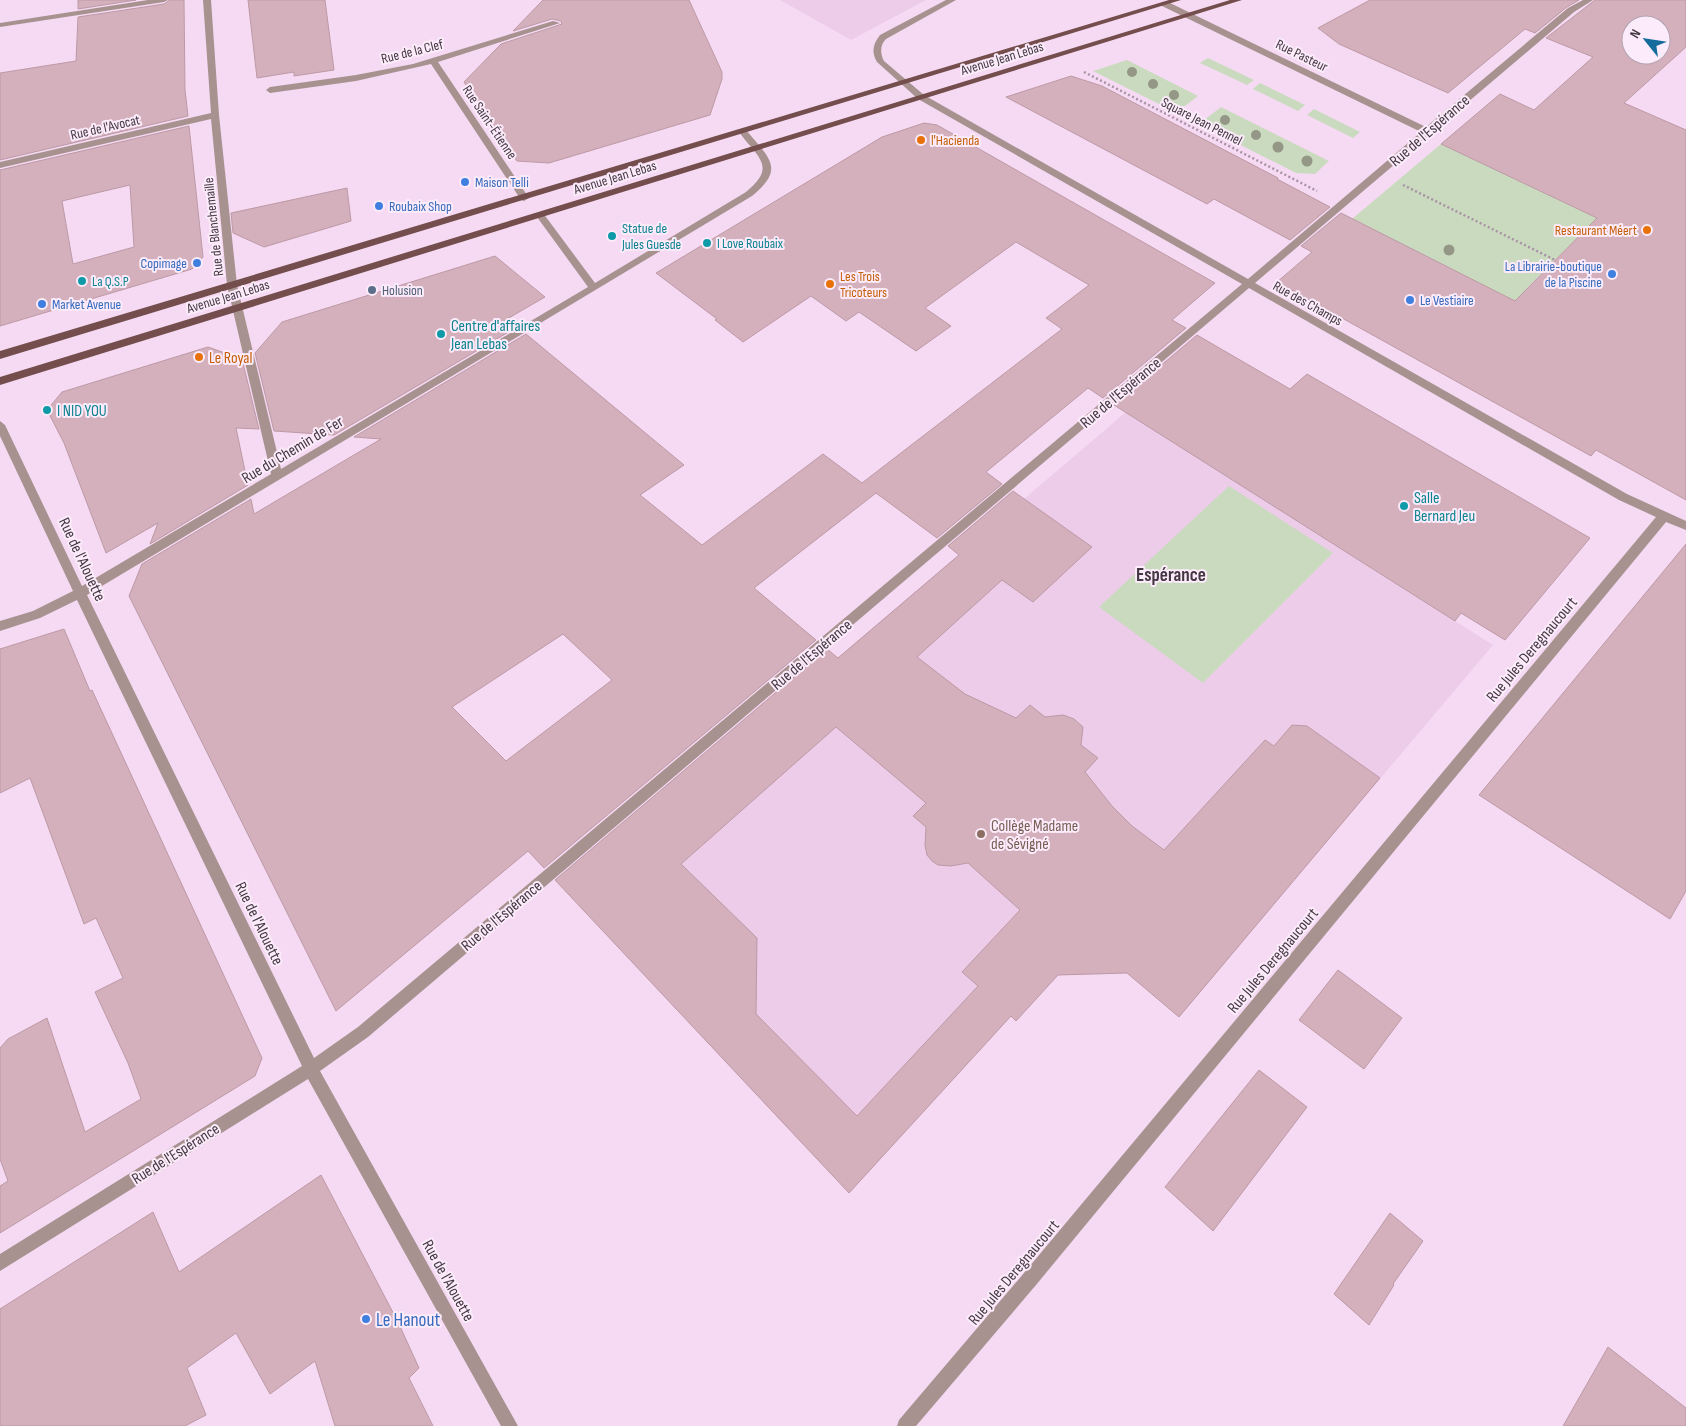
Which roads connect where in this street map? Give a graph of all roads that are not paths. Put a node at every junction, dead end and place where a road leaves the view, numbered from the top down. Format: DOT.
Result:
graph roads {
  1 [pos="164,0"];
  2 [pos="207,0"];
  3 [pos="952,0"];
  4 [pos="1177,0"];
  5 [pos="1238,0"];
  6 [pos="1589,0"];
  7 [pos="1165,4"];
  8 [pos="1188,15"];
  9 [pos="556,23"];
  10 [pos="0,25"];
  11 [pos="433,61"];
  12 [pos="904,83"];
  13 [pos="270,90"];
  14 [pos="921,97"];
  15 [pos="215,115"];
  16 [pos="1427,131"];
  17 [pos="743,132"];
  18 [pos="756,148"];
  19 [pos="0,165"];
  20 [pos="524,198"];
  21 [pos="540,215"];
  22 [pos="1248,284"];
  23 [pos="232,285"];
  24 [pos="594,288"];
  25 [pos="238,308"];
  26 [pos="0,355"];
  27 [pos="0,381"];
  28 [pos="0,425"];
  29 [pos="277,477"];
  30 [pos="1664,516"];
  31 [pos="1686,526"];
  32 [pos="80,593"];
  33 [pos="0,626"];
  34 [pos="311,1069"];
  35 [pos="0,1263"];
  36 [pos="510,1426"];
  37 [pos="905,1426"];
  1 -- 10 [label="street"];
  2 -- 15 [label="street, Rue de Blanchemaille"];
  3 -- 12 [label="street, Rue des Champs"];
  4 -- 7 [label="main road, Avenue Jean Lebas"];
  5 -- 8 [label="main road, Avenue Jean Lebas"];
  6 -- 16 [label="street, Rue de l'Espérance"];
  7 -- 8 [label="street, Rue Pasteur"];
  7 -- 12 [label="main road, Avenue Jean Lebas"];
  8 -- 14 [label="main road, Avenue Jean Lebas"];
  8 -- 16 [label="street, Rue Pasteur"];
  9 -- 11 [label="street, Rue de la Clef"];
  11 -- 13 [label="street, Rue de la Clef"];
  11 -- 20 [label="street, Rue Saint-Étienne"];
  12 -- 14 [label="street, Rue des Champs"];
  12 -- 17 [label="main road, Avenue Jean Lebas"];
  14 -- 18 [label="main road, Avenue Jean Lebas"];
  14 -- 22 [label="street, Rue des Champs"];
  15 -- 19 [label="street, Rue de l'Avocat"];
  15 -- 23 [label="street, Rue de Blanchemaille"];
  16 -- 22 [label="street, Rue de l'Espérance"];
  17 -- 18 [label="street, Rue du Chemin de Fer"];
  17 -- 20 [label="main road, Avenue Jean Lebas"];
  18 -- 21 [label="main road, Avenue Jean Lebas"];
  18 -- 24 [label="street, Rue du Chemin de Fer"];
  20 -- 23 [label="main road, Avenue Jean Lebas"];
  21 -- 24 [label="street"];
  21 -- 25 [label="main road, Avenue Jean Lebas"];
  22 -- 30 [label="street, Rue des Champs"];
  22 -- 34 [label="street, Rue de l'Espérance"];
  23 -- 25 [label="street, Rue de Blanchemaille"];
  23 -- 26 [label="main road, Avenue Jean Lebas"];
  24 -- 29 [label="street, Rue du Chemin de Fer"];
  25 -- 27 [label="main road, Avenue Jean Lebas"];
  25 -- 29 [label="street, Rue de Blanchemaille"];
  28 -- 32 [label="street, Rue de l'Alouette"];
  29 -- 32 [label="street, Rue du Chemin de Fer"];
  30 -- 31 [label="street, Rue des Champs"];
  30 -- 37 [label="street, Rue Jules Deregnaucourt"];
  32 -- 33 [label="street, Rue du Chemin de Fer"];
  32 -- 34 [label="street, Rue de l'Alouette"];
  34 -- 35 [label="street, Rue de l'Espérance"];
  34 -- 36 [label="street, Rue de l'Alouette"];
}
